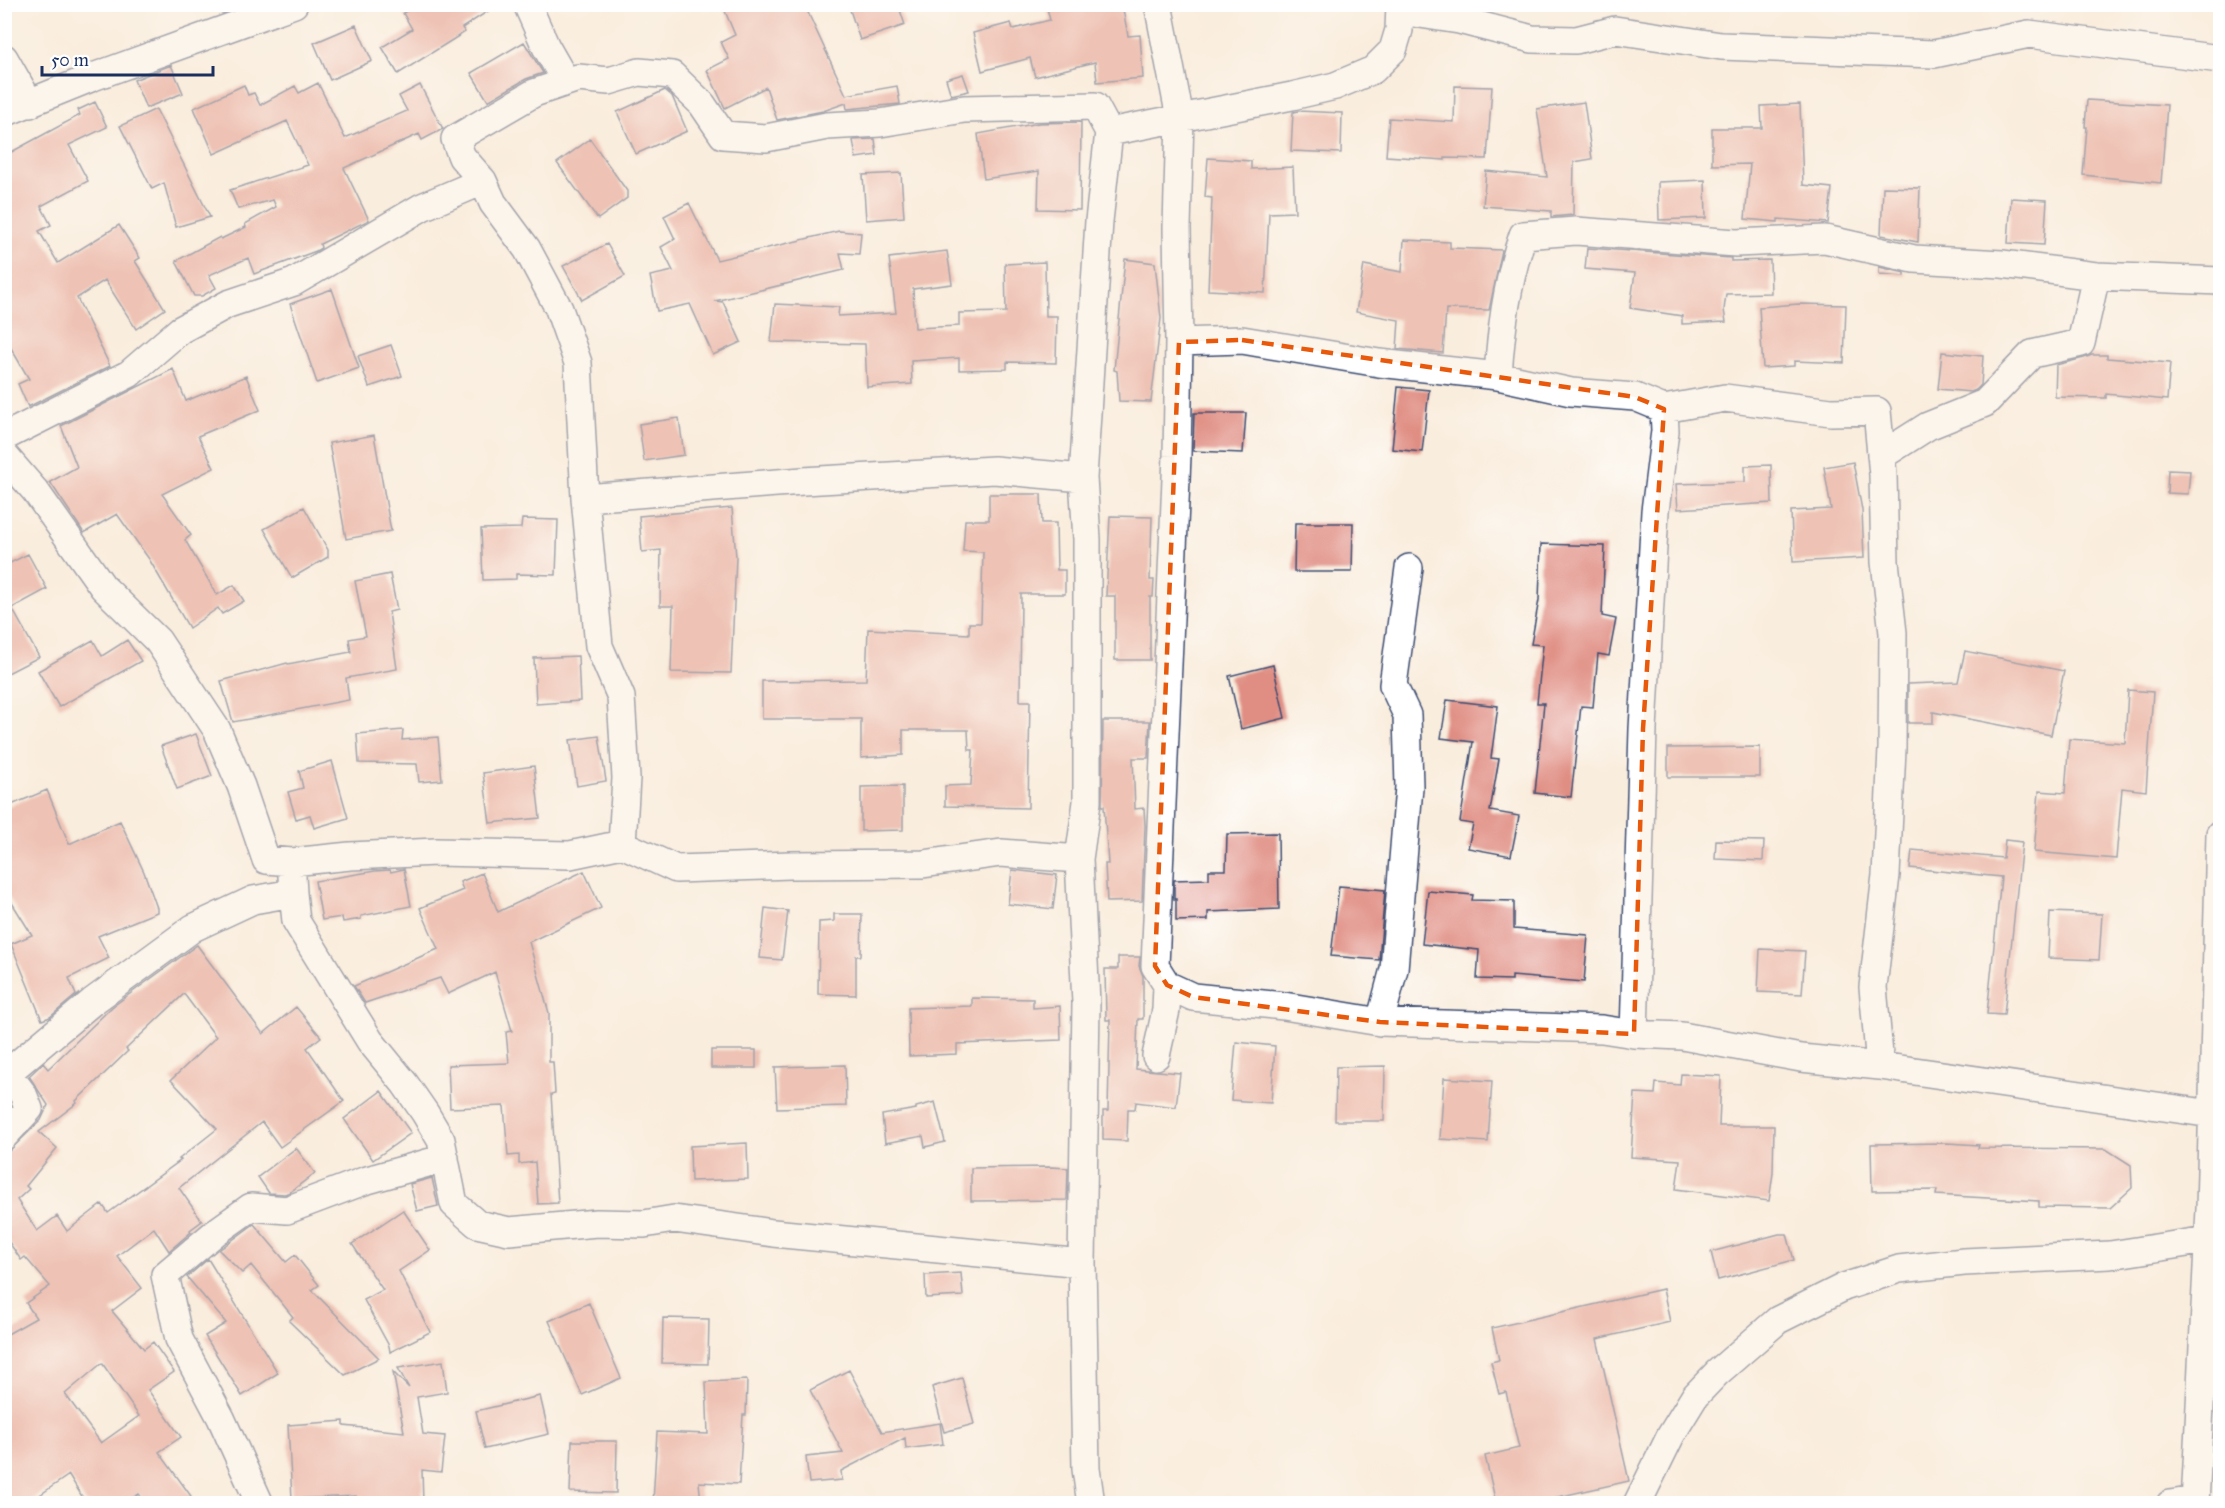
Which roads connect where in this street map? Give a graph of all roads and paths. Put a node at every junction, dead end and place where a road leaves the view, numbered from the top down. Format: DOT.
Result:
graph roads {
  1 [pos="294,4"];
  2 [pos="527,4"];
  3 [pos="1158,4"];
  4 [pos="1400,8"];
  5 [pos="4,58"];
  6 [pos="2220,59"];
  7 [pos="566,82"];
  8 [pos="30,104"];
  9 [pos="4,113"];
  10 [pos="1180,118"];
  11 [pos="1109,132"];
  12 [pos="483,181"];
  13 [pos="2096,276"];
  14 [pos="2220,281"];
  15 [pos="1179,342"];
  16 [pos="1498,376"];
  17 [pos="1664,409"];
  18 [pos="4,437"];
  19 [pos="4,455"];
  20 [pos="1881,456"];
  21 [pos="1083,478"];
  22 [pos="585,498"];
  23 [pos="1409,568"];
  24 [pos="2220,834"];
  25 [pos="622,844"];
  26 [pos="266,860"];
  27 [pos="1079,860"];
  28 [pos="292,862"];
  29 [pos="293,893"];
  30 [pos="253,900"];
  31 [pos="1167,985"];
  32 [pos="1380,1022"];
  33 [pos="1634,1034"];
  34 [pos="1156,1056"];
  35 [pos="1880,1066"];
  36 [pos="5,1071"];
  37 [pos="2212,1114"];
  38 [pos="4,1136"];
  39 [pos="444,1158"];
  40 [pos="2215,1206"];
  41 [pos="2207,1240"];
  42 [pos="1082,1263"];
  43 [pos="2187,1502"];
  44 [pos="260,1503"];
  45 [pos="1091,1503"];
  46 [pos="1637,1503"];
  1 -- 8 [label="street"];
  2 -- 7 [label="street"];
  3 -- 10 [label="street"];
  4 -- 6 [label="street"];
  4 -- 10 [label="street"];
  5 -- 8 [label="street"];
  7 -- 11 [label="street"];
  7 -- 12 [label="street"];
  8 -- 9 [label="street"];
  10 -- 11 [label="street"];
  10 -- 15 [label="street"];
  11 -- 21 [label="street"];
  12 -- 18 [label="street"];
  12 -- 22 [label="street"];
  13 -- 14 [label="street"];
  13 -- 16 [label="street"];
  13 -- 20 [label="street"];
  15 -- 16 [label="street"];
  15 -- 31 [label="street"];
  16 -- 17 [label="street"];
  17 -- 20 [label="street"];
  17 -- 33 [label="street"];
  19 -- 26 [label="street"];
  20 -- 35 [label="street"];
  21 -- 22 [label="street"];
  21 -- 27 [label="street"];
  22 -- 25 [label="street"];
  23 -- 32 [label="street"];
  24 -- 37 [label="street"];
  25 -- 27 [label="street"];
  25 -- 28 [label="street"];
  26 -- 28 [label="street"];
  26 -- 30 [label="street"];
  27 -- 42 [label="street"];
  28 -- 29 [label="street"];
  29 -- 30 [label="street"];
  29 -- 39 [label="street"];
  30 -- 36 [label="street"];
  31 -- 32 [label="street"];
  31 -- 34 [label="street"];
  32 -- 33 [label="street"];
  33 -- 35 [label="street"];
  35 -- 37 [label="street"];
  36 -- 38 [label="street"];
  37 -- 40 [label="street"];
  39 -- 42 [label="street"];
  39 -- 44 [label="street"];
  40 -- 41 [label="street"];
  41 -- 43 [label="street"];
  41 -- 46 [label="street"];
  42 -- 45 [label="street"];
}
